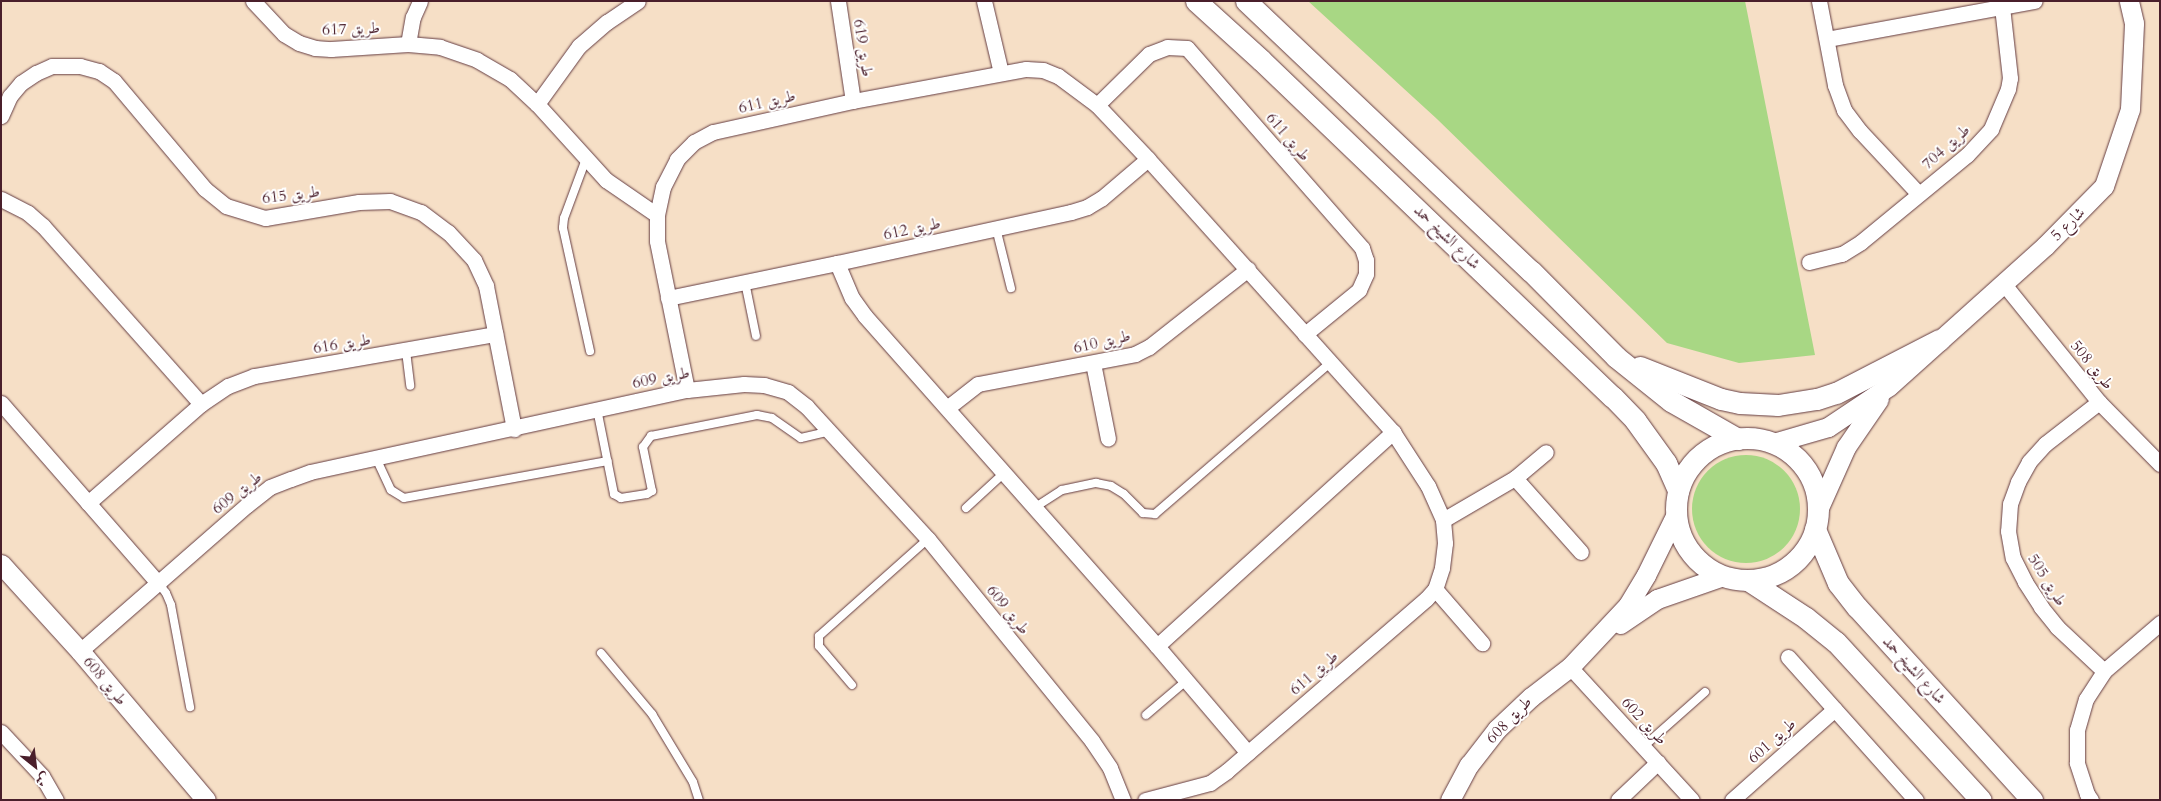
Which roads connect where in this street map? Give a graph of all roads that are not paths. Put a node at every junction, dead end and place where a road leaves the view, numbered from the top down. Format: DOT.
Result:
graph roads {
  1 [pos="253,1"];
  2 [pos="420,1"];
  3 [pos="638,1"];
  4 [pos="838,1"];
  5 [pos="984,1"];
  6 [pos="1196,1"];
  7 [pos="1246,1"];
  8 [pos="1820,1"];
  9 [pos="2035,1"];
  10 [pos="2129,1"];
  11 [pos="2002,7"];
  12 [pos="1827,39"];
  13 [pos="408,44"];
  14 [pos="1001,73"];
  15 [pos="853,101"];
  16 [pos="537,104"];
  17 [pos="1097,106"];
  18 [pos="1,116"];
  19 [pos="586,159"];
  20 [pos="1148,159"];
  21 [pos="1919,194"];
  22 [pos="1,199"];
  23 [pos="657,215"];
  24 [pos="996,228"];
  25 [pos="1809,262"];
  26 [pos="837,263"];
  27 [pos="1248,269"];
  28 [pos="745,282"];
  29 [pos="2003,283"];
  30 [pos="1011,288"];
  31 [pos="668,298"];
  32 [pos="495,334"];
  33 [pos="1305,334"];
  34 [pos="756,336"];
  35 [pos="1939,340"];
  36 [pos="406,351"];
  37 [pos="590,351"];
  38 [pos="1616,357"];
  39 [pos="1330,362"];
  40 [pos="1093,364"];
  41 [pos="410,386"];
  42 [pos="1889,386"];
  43 [pos="687,390"];
  44 [pos="2099,402"];
  45 [pos="1,403"];
  46 [pos="201,404"];
  47 [pos="947,408"];
  48 [pos="597,409"];
  49 [pos="514,429"];
  50 [pos="828,432"];
  51 [pos="1393,432"];
  52 [pos="1738,438"];
  53 [pos="1108,439"];
  54 [pos="1773,443"];
  55 [pos="1546,452"];
  56 [pos="376,458"];
  57 [pos="608,461"];
  58 [pos="2160,464"];
  59 [pos="1004,473"];
  60 [pos="1515,478"];
  61 [pos="1678,490"];
  62 [pos="88,503"];
  63 [pos="966,508"];
  64 [pos="1034,508"];
  65 [pos="1676,514"];
  66 [pos="1816,519"];
  67 [pos="1443,520"];
  68 [pos="928,539"];
  69 [pos="1581,552"];
  70 [pos="1,564"];
  71 [pos="1723,576"];
  72 [pos="1748,580"];
  73 [pos="159,584"];
  74 [pos="1435,590"];
  75 [pos="2160,623"];
  76 [pos="1482,643"];
  77 [pos="1157,646"];
  78 [pos="80,651"];
  79 [pos="600,653"];
  80 [pos="1584,653"];
  81 [pos="1788,657"];
  82 [pos="1570,667"];
  83 [pos="2104,671"];
  84 [pos="1186,681"];
  85 [pos="852,685"];
  86 [pos="1705,692"];
  87 [pos="190,707"];
  88 [pos="1835,709"];
  89 [pos="1146,715"];
  90 [pos="1,732"];
  91 [pos="1643,746"];
  92 [pos="1248,753"];
  93 [pos="1658,762"];
  94 [pos="56,800"];
  95 [pos="206,800"];
  96 [pos="699,800"];
  97 [pos="1123,800"];
  98 [pos="1146,800"];
  99 [pos="1450,800"];
  100 [pos="1618,800"];
  101 [pos="1692,800"];
  102 [pos="1732,800"];
  103 [pos="1916,800"];
  104 [pos="1981,800"];
  105 [pos="2032,800"];
  106 [pos="2091,800"];
  1 -- 13 [label="street, طريق 617"];
  2 -- 13 [label="street"];
  3 -- 16 [label="street"];
  4 -- 15 [label="street, طريق 619"];
  5 -- 14 [label="street"];
  6 -- 61 [label="main road, شارع الشيخ حمد"];
  7 -- 38 [label="main road, شارع الشيخ حمد"];
  8 -- 12 [label="street, طريق 704"];
  9 -- 11 [label="street"];
  10 -- 29 [label="street, شارع 5"];
  11 -- 12 [label="street"];
  11 -- 21 [label="street, طريق 704"];
  12 -- 21 [label="street, طريق 704"];
  13 -- 16 [label="street, طريق 617"];
  14 -- 15 [label="street, طريق 611"];
  14 -- 17 [label="street, طريق 611"];
  15 -- 23 [label="street, طريق 611"];
  16 -- 19 [label="street, طريق 617"];
  17 -- 20 [label="street, طريق 611"];
  17 -- 33 [label="street, طريق 611"];
  18 -- 32 [label="street, طريق 615"];
  19 -- 23 [label="street, طريق 617"];
  19 -- 37 [label="lane"];
  20 -- 24 [label="street, طريق 612"];
  20 -- 27 [label="street, طريق 611"];
  21 -- 25 [label="street, طريق 704"];
  22 -- 46 [label="street"];
  23 -- 31 [label="street, طريق 611"];
  24 -- 26 [label="street, طريق 612"];
  24 -- 30 [label="lane"];
  26 -- 28 [label="street, طريق 612"];
  26 -- 47 [label="street"];
  27 -- 33 [label="street, طريق 611"];
  27 -- 40 [label="street, طريق 610"];
  28 -- 31 [label="street, طريق 612"];
  28 -- 34 [label="lane"];
  29 -- 35 [label="street, شارع 5"];
  29 -- 44 [label="street, طريق 508"];
  31 -- 43 [label="street, طريق 611"];
  32 -- 36 [label="street, طريق 616"];
  32 -- 49 [label="street, طريق 615"];
  33 -- 39 [label="street, طريق 611"];
  35 -- 38 [label="main road"];
  35 -- 42 [label="street, شارع 5"];
  36 -- 41 [label="lane"];
  36 -- 46 [label="street, طريق 616"];
  38 -- 52 [label="main road, شارع الشيخ حمد"];
  39 -- 51 [label="street, طريق 611"];
  39 -- 64 [label="lane"];
  40 -- 47 [label="street, طريق 610"];
  40 -- 53 [label="street"];
  42 -- 54 [label="street, شارع 5"];
  42 -- 66 [label="street, شارع 5"];
  43 -- 48 [label="street, طريق 609"];
  43 -- 50 [label="street, طريق 609"];
  44 -- 58 [label="street, طريق 508"];
  44 -- 83 [label="street, طريق 505"];
  45 -- 62 [label="street"];
  46 -- 62 [label="street, طريق 616"];
  47 -- 59 [label="street"];
  48 -- 49 [label="street, طريق 609"];
  48 -- 57 [label="lane"];
  49 -- 56 [label="street, طريق 609"];
  50 -- 57 [label="lane"];
  50 -- 68 [label="street, طريق 609"];
  51 -- 67 [label="street, طريق 611"];
  51 -- 77 [label="street"];
  52 -- 54 [label="main road"];
  52 -- 61 [label="main road"];
  54 -- 66 [label="main road"];
  55 -- 60 [label="street"];
  56 -- 57 [label="lane"];
  56 -- 73 [label="street, طريق 609"];
  59 -- 63 [label="lane"];
  59 -- 64 [label="street"];
  60 -- 67 [label="street"];
  60 -- 69 [label="street"];
  61 -- 65 [label="main road"];
  62 -- 73 [label="street"];
  64 -- 77 [label="street"];
  65 -- 71 [label="main road"];
  65 -- 80 [label="street, طريق 608"];
  66 -- 72 [label="main road"];
  66 -- 105 [label="main road, شارع الشيخ حمد"];
  67 -- 74 [label="street, طريق 611"];
  68 -- 85 [label="lane"];
  68 -- 97 [label="street, طريق 609"];
  70 -- 78 [label="street, طريق 608"];
  71 -- 72 [label="main road"];
  71 -- 80 [label="street, طريق 608"];
  72 -- 104 [label="main road"];
  73 -- 78 [label="street, طريق 609"];
  73 -- 87 [label="lane"];
  74 -- 76 [label="street"];
  74 -- 92 [label="street, طريق 611"];
  75 -- 83 [label="street"];
  77 -- 84 [label="street"];
  78 -- 95 [label="street, طريق 608"];
  79 -- 96 [label="lane"];
  80 -- 82 [label="street, طريق 608"];
  81 -- 88 [label="street"];
  82 -- 91 [label="street, طريق 602"];
  82 -- 99 [label="street, طريق 608"];
  83 -- 106 [label="street"];
  84 -- 89 [label="lane"];
  84 -- 92 [label="street"];
  86 -- 91 [label="lane"];
  88 -- 102 [label="street, طريق 601"];
  88 -- 103 [label="street"];
  90 -- 94 [label="street"];
  91 -- 93 [label="street, طريق 602"];
  92 -- 98 [label="street, طريق 611"];
  93 -- 100 [label="street"];
  93 -- 101 [label="street, طريق 602"];
}
